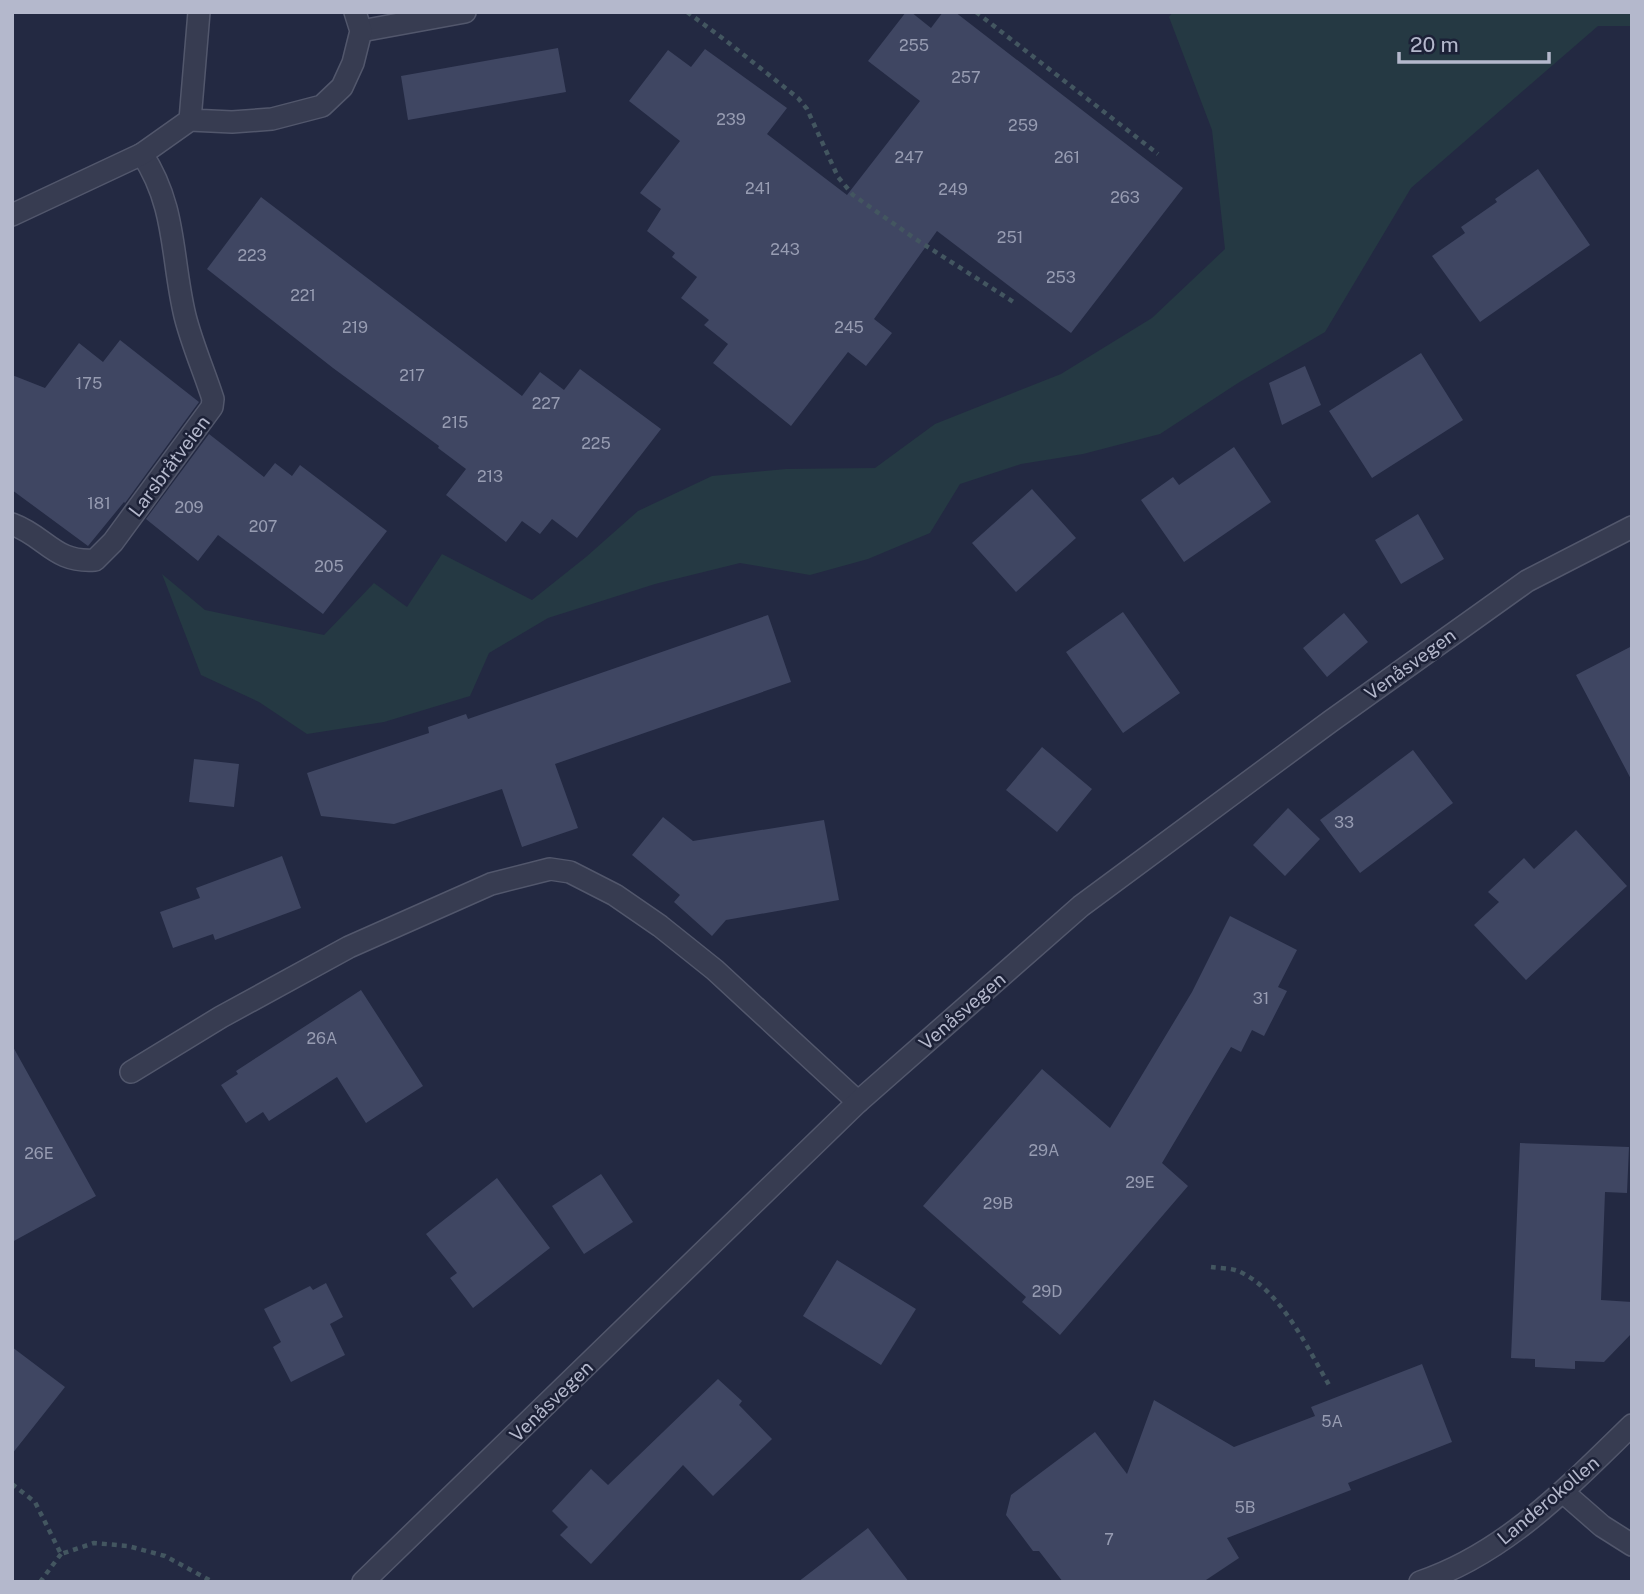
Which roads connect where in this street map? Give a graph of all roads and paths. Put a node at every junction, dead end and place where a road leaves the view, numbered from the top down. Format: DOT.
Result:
graph roads {
  1 [pos="199,12"];
  2 [pos="465,12"];
  3 [pos="687,12"];
  4 [pos="976,12"];
  5 [pos="358,22"];
  6 [pos="190,120"];
  7 [pos="142,153"];
  8 [pos="1158,154"];
  9 [pos="12,215"];
  10 [pos="1015,303"];
  11 [pos="12,524"];
  12 [pos="1632,527"];
  13 [pos="131,1072"];
  14 [pos="858,1102"];
  15 [pos="1211,1266"];
  16 [pos="1329,1385"];
  17 [pos="1632,1426"];
  18 [pos="12,1484"];
  19 [pos="1563,1492"];
  20 [pos="1632,1545"];
  21 [pos="61,1554"];
  22 [pos="40,1582"];
  23 [pos="213,1582"];
  24 [pos="363,1582"];
  25 [pos="1420,1582"];
  1 -- 6 [label="street"];
  2 -- 5 [label="street"];
  3 -- 10 [label="path"];
  4 -- 8 [label="path"];
  5 -- 6 [label="street"];
  6 -- 7 [label="street"];
  7 -- 9 [label="street"];
  7 -- 11 [label="street, Larsbråtveien"];
  12 -- 14 [label="street, Venåsvegen"];
  13 -- 14 [label="street"];
  14 -- 24 [label="street, Venåsvegen"];
  15 -- 16 [label="path"];
  17 -- 19 [label="street, Landerokollen"];
  18 -- 21 [label="path"];
  19 -- 20 [label="street"];
  19 -- 25 [label="street, Landerokollen"];
  21 -- 22 [label="path"];
  21 -- 23 [label="path"];
}
